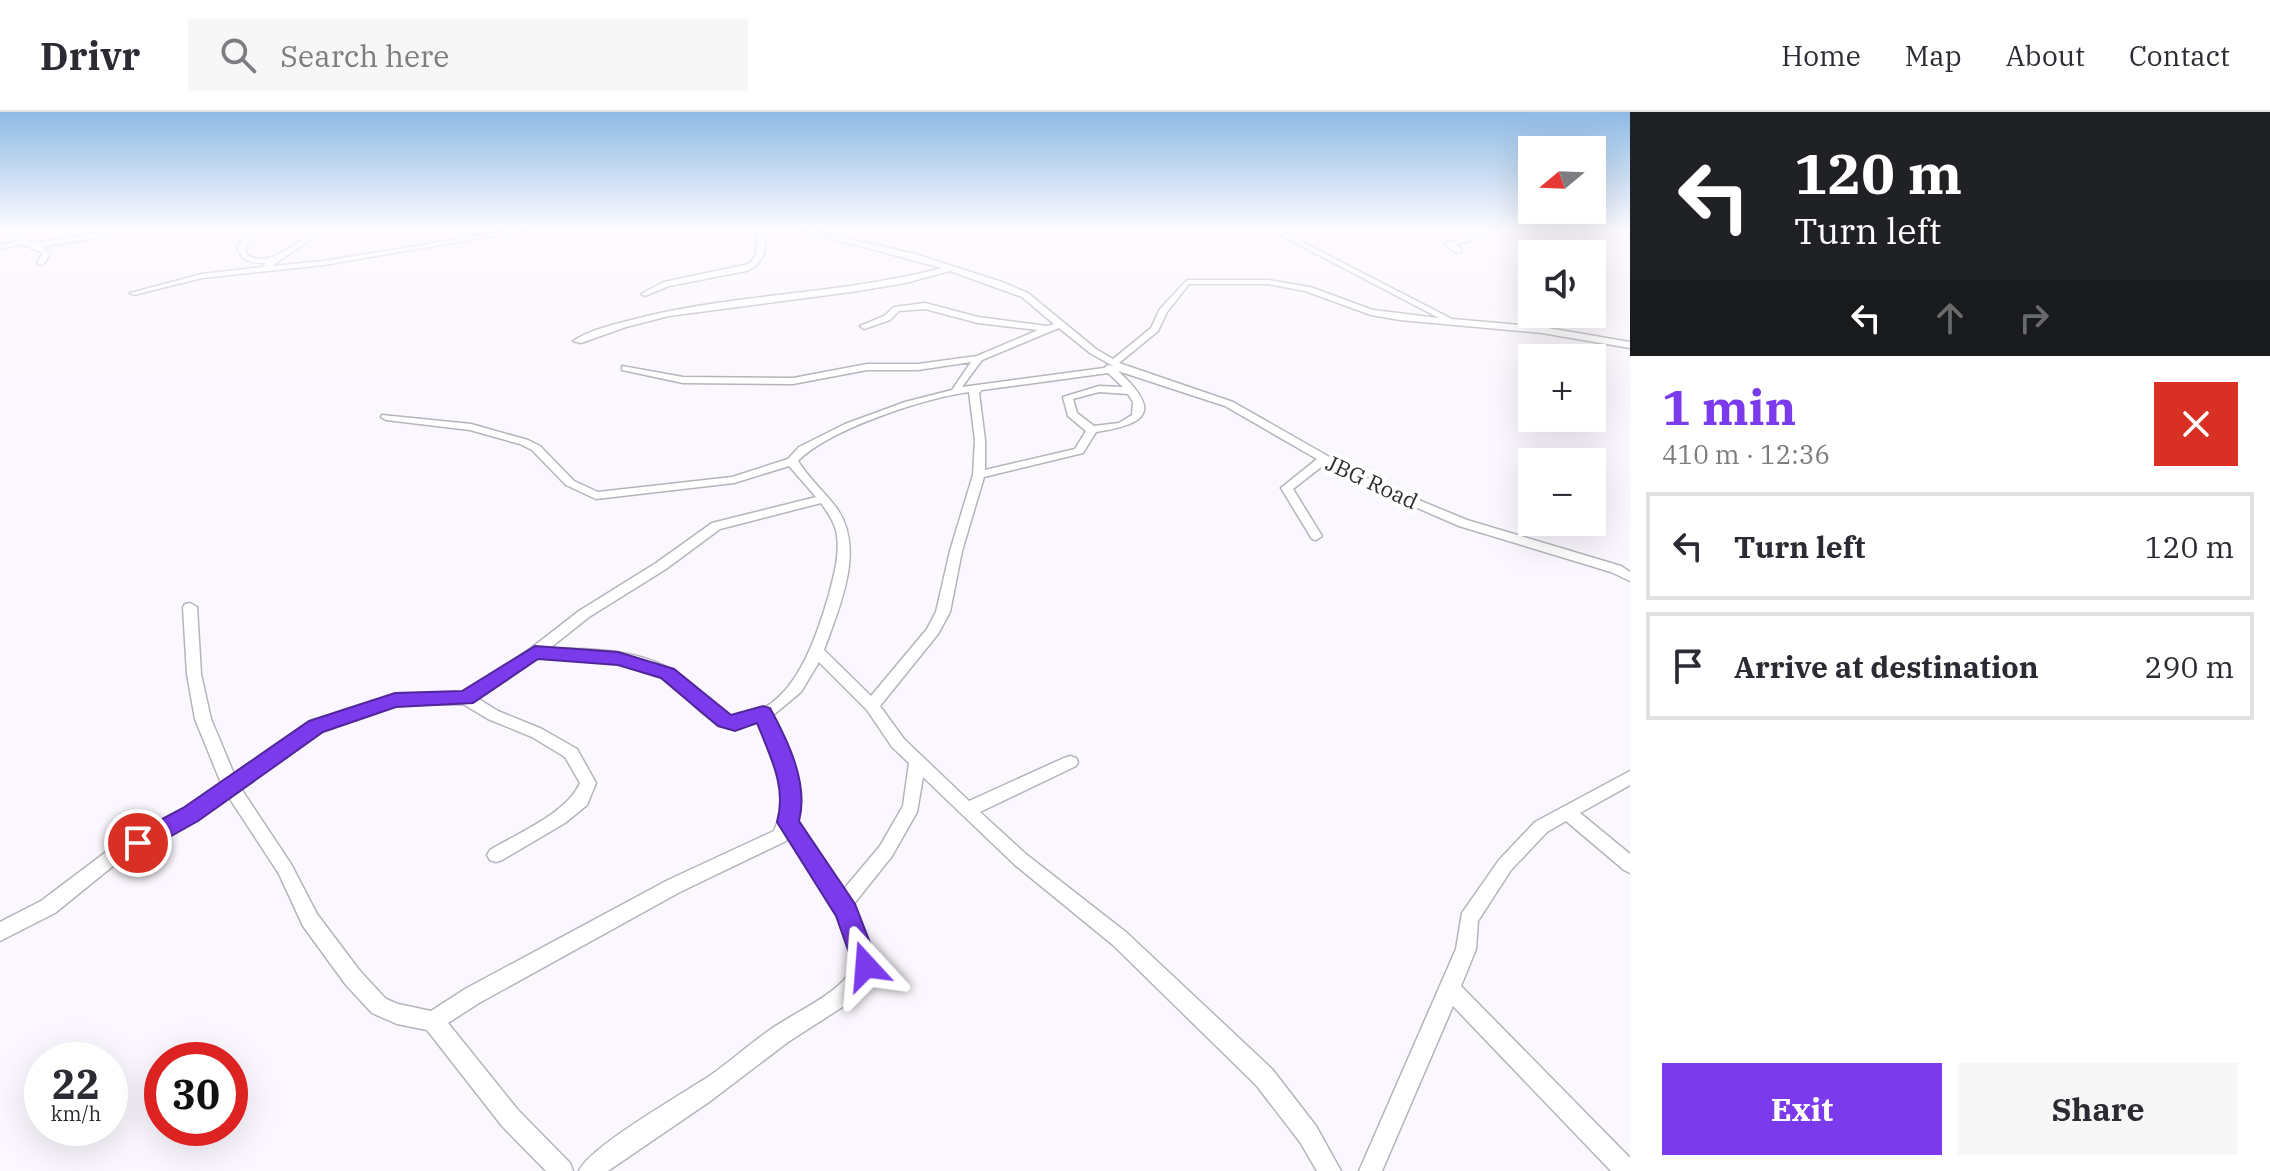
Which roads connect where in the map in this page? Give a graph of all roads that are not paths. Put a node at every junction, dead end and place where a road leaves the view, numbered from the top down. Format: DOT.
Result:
graph roads {
  1 [pos="188,279"];
  2 [pos="693,279"];
  3 [pos="903,279"];
  4 [pos="983,279"];
  5 [pos="1371,279"];
  6 [pos="134,293"];
  7 [pos="645,294"];
  8 [pos="1456,323"];
  9 [pos="1061,324"];
  10 [pos="864,326"];
  11 [pos="1048,329"];
  12 [pos="578,341"];
  13 [pos="1630,345"];
  14 [pos="1093,351"];
  15 [pos="979,358"];
  16 [pos="1115,367"];
  17 [pos="625,368"];
  18 [pos="1094,370"];
  19 [pos="979,387"];
  20 [pos="956,389"];
  21 [pos="1133,391"];
  22 [pos="386,417"];
  23 [pos="1092,430"];
  24 [pos="1323,460"];
  25 [pos="792,461"];
  26 [pos="979,475"];
  27 [pos="821,499"];
  28 [pos="1316,536"];
  29 [pos="1630,577"];
  30 [pos="190,607"];
  31 [pos="816,650"];
  32 [pos="535,652"];
  33 [pos="466,698"];
  34 [pos="872,706"];
  35 [pos="763,714"];
  36 [pos="917,761"];
  37 [pos="1070,762"];
  38 [pos="1630,777"];
  39 [pos="231,787"];
  40 [pos="967,810"];
  41 [pos="1568,813"];
  42 [pos="788,822"];
  43 [pos="496,855"];
  44 [pos="1630,865"];
  45 [pos="842,905"];
  46 [pos="0,932"];
  47 [pos="1450,989"];
  48 [pos="433,1021"];
  49 [pos="562,1171"];
  50 [pos="590,1171"];
  51 [pos="1330,1171"];
  52 [pos="1370,1171"];
  53 [pos="1627,1171"];
  1 -- 6 [label="street"];
  2 -- 7 [label="street"];
  3 -- 12 [label="street"];
  4 -- 9 [label="street"];
  5 -- 8 [label="street"];
  8 -- 13 [label="street"];
  8 -- 16 [label="street"];
  9 -- 11 [label="street"];
  9 -- 14 [label="street"];
  10 -- 11 [label="street"];
  11 -- 15 [label="street"];
  14 -- 16 [label="street"];
  14 -- 18 [label="street"];
  15 -- 17 [label="street"];
  15 -- 20 [label="street"];
  16 -- 18 [label="street"];
  16 -- 21 [label="street"];
  16 -- 24 [label="street, JBG Road"];
  18 -- 19 [label="street"];
  19 -- 20 [label="street"];
  19 -- 26 [label="street"];
  20 -- 25 [label="street"];
  21 -- 23 [label="street"];
  21 -- 23 [label="street"];
  22 -- 25 [label="street"];
  23 -- 26 [label="street"];
  24 -- 28 [label="street"];
  24 -- 29 [label="street, JBG Road"];
  25 -- 27 [label="street"];
  26 -- 34 [label="street"];
  27 -- 31 [label="street"];
  27 -- 32 [label="street"];
  30 -- 39 [label="street"];
  31 -- 34 [label="street"];
  31 -- 35 [label="street"];
  32 -- 33 [label="street"];
  32 -- 35 [label="street"];
  33 -- 39 [label="street"];
  33 -- 43 [label="street"];
  34 -- 36 [label="street"];
  35 -- 42 [label="street"];
  36 -- 40 [label="street"];
  36 -- 45 [label="street"];
  37 -- 40 [label="street"];
  38 -- 41 [label="street"];
  39 -- 46 [label="street"];
  39 -- 48 [label="street"];
  40 -- 51 [label="street"];
  41 -- 44 [label="street"];
  41 -- 47 [label="street"];
  42 -- 45 [label="street"];
  42 -- 48 [label="street"];
  45 -- 50 [label="street"];
  47 -- 52 [label="street"];
  47 -- 53 [label="street"];
  48 -- 49 [label="street"];
}
